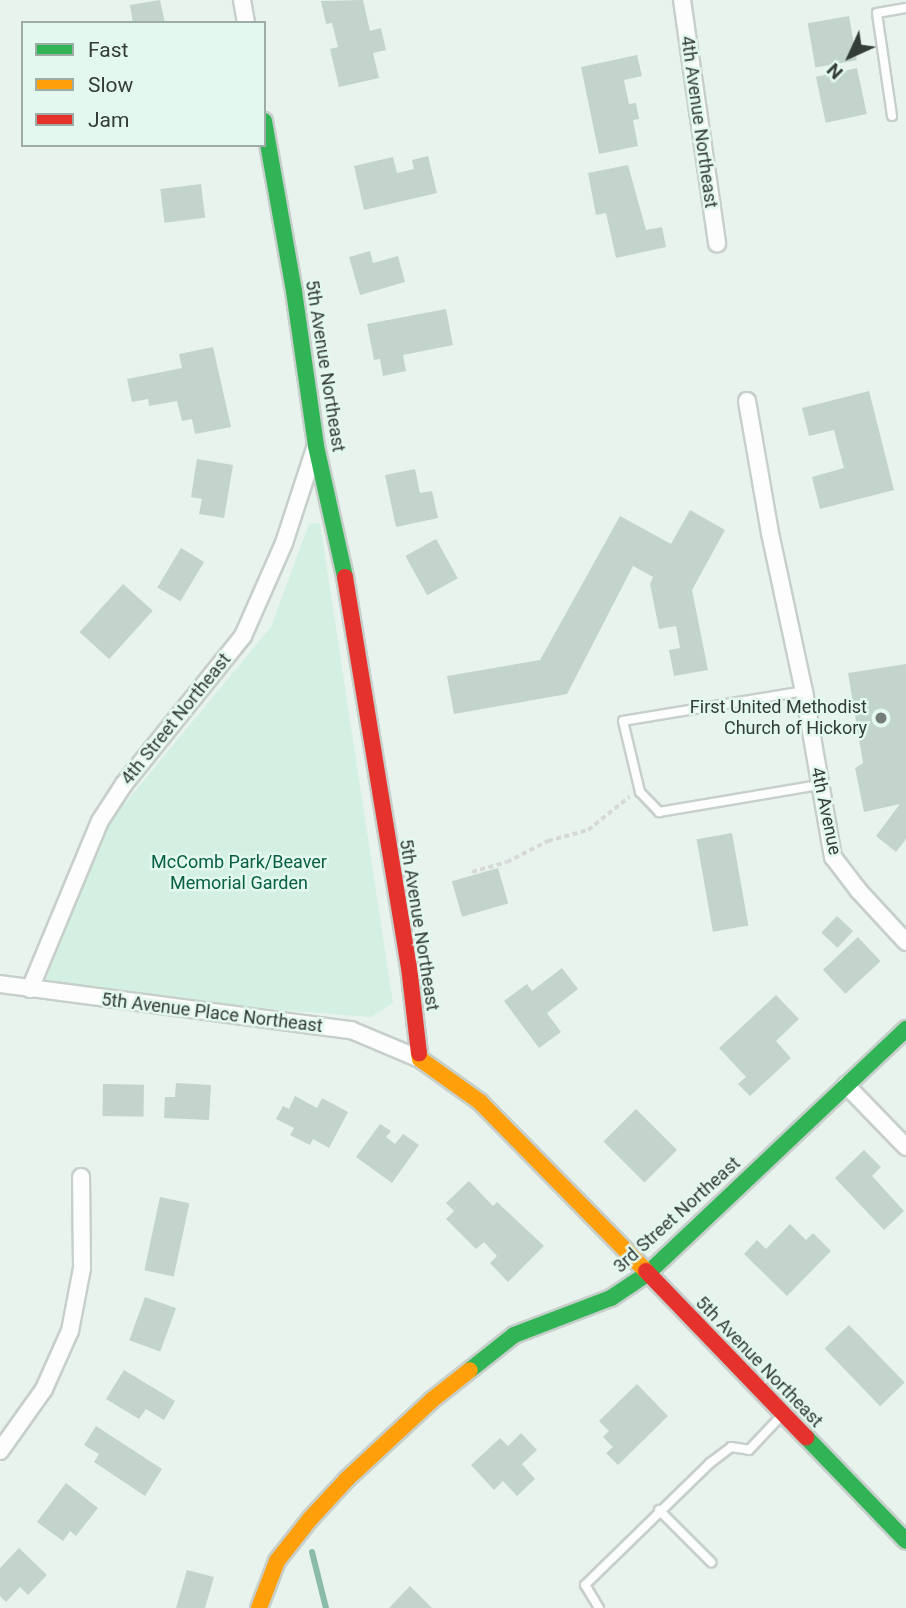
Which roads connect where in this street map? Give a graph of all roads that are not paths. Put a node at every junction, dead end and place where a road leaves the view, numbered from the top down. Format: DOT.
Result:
graph roads {
  1 [pos="242,0"];
  2 [pos="682,0"];
  3 [pos="906,8"];
  4 [pos="246,21"];
  5 [pos="892,116"];
  6 [pos="266,132"];
  7 [pos="717,243"];
  8 [pos="747,401"];
  9 [pos="316,446"];
  10 [pos="804,691"];
  11 [pos="819,785"];
  12 [pos="906,942"];
  13 [pos="0,985"];
  14 [pos="30,989"];
  15 [pos="906,1029"];
  16 [pos="420,1059"];
  17 [pos="846,1085"];
  18 [pos="906,1147"];
  19 [pos="81,1177"];
  20 [pos="647,1273"];
  21 [pos="783,1414"];
  22 [pos="0,1451"];
  23 [pos="659,1510"];
  24 [pos="906,1541"];
  25 [pos="711,1562"];
  26 [pos="259,1608"];
  27 [pos="599,1608"];
  1 -- 4 [label="street"];
  2 -- 7 [label="street, 4th Avenue Northeast"];
  3 -- 5 [label="lane"];
  6 -- 9 [label="street, 5th Avenue Northeast"];
  8 -- 10 [label="street, 4th Avenue"];
  9 -- 14 [label="street, 4th Street Northeast"];
  9 -- 16 [label="street, 5th Avenue Northeast"];
  10 -- 11 [label="street, 4th Avenue"];
  10 -- 11 [label="lane"];
  11 -- 12 [label="street, 4th Avenue"];
  13 -- 14 [label="street, 5th Avenue Place Northeast"];
  14 -- 16 [label="street, 5th Avenue Place Northeast"];
  15 -- 17 [label="street, 3rd Street Northeast"];
  16 -- 20 [label="street, 5th Avenue Northeast"];
  17 -- 18 [label="street"];
  17 -- 20 [label="street, 3rd Street Northeast"];
  19 -- 22 [label="street"];
  20 -- 21 [label="street, 5th Avenue Northeast"];
  20 -- 26 [label="street, 3rd Street Northeast"];
  21 -- 23 [label="lane"];
  21 -- 24 [label="street, 5th Avenue Northeast"];
  23 -- 25 [label="lane"];
  23 -- 27 [label="lane"];
}
